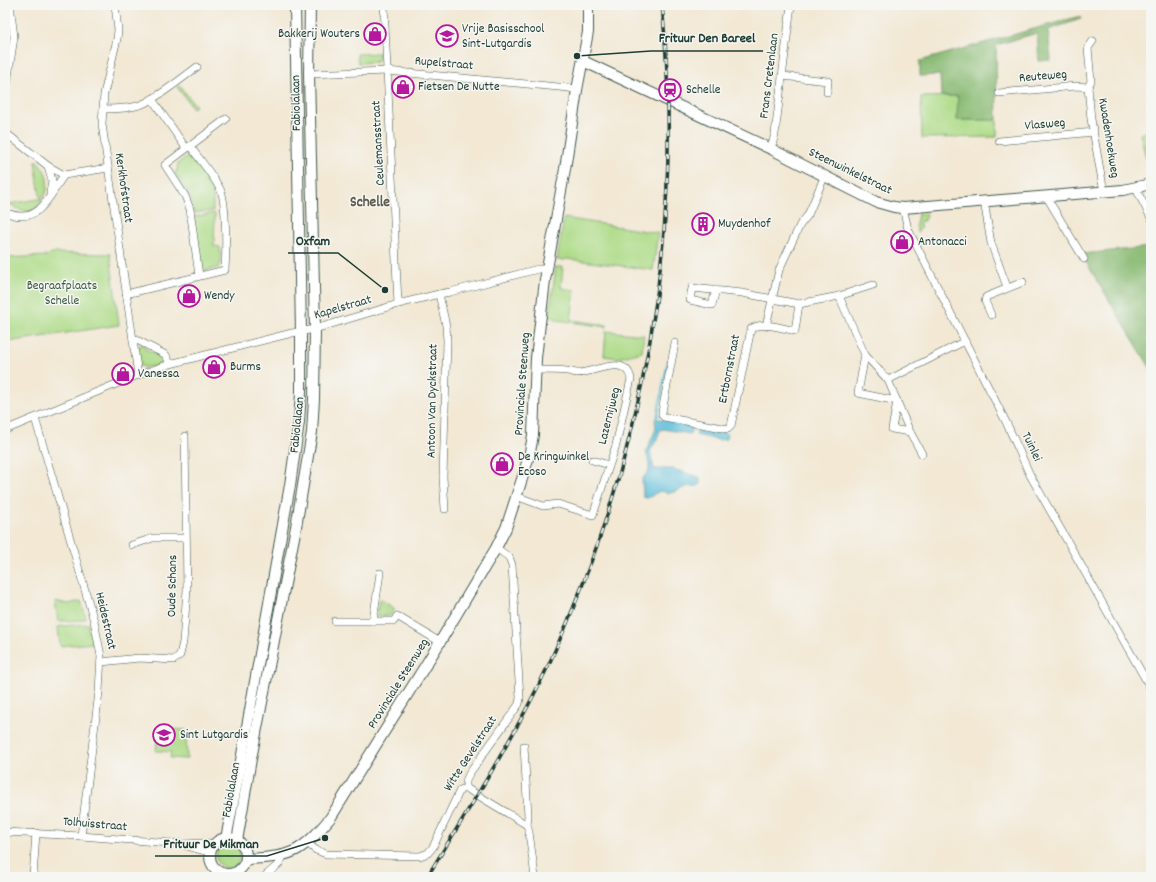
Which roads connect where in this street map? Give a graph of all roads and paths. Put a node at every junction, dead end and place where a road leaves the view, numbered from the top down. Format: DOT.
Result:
graph roads {
  1 [pos="10,5"];
  2 [pos="115,5"];
  3 [pos="296,5"];
  4 [pos="310,5"];
  5 [pos="384,5"];
  6 [pos="588,5"];
  7 [pos="791,5"];
  8 [pos="1093,41"];
  9 [pos="583,61"];
  10 [pos="198,67"];
  11 [pos="387,71"];
  12 [pos="309,74"];
  13 [pos="782,76"];
  14 [pos="1088,87"];
  15 [pos="577,90"];
  16 [pos="827,92"];
  17 [pos="999,93"];
  18 [pos="5,98"];
  19 [pos="152,99"];
  20 [pos="102,109"];
  21 [pos="226,119"];
  22 [pos="5,132"];
  23 [pos="1094,132"];
  24 [pos="999,141"];
  25 [pos="188,147"];
  26 [pos="771,149"];
  27 [pos="48,166"];
  28 [pos="108,168"];
  29 [pos="64,175"];
  30 [pos="825,175"];
  31 [pos="1151,184"];
  32 [pos="1135,187"];
  33 [pos="1104,192"];
  34 [pos="50,195"];
  35 [pos="1046,196"];
  36 [pos="984,201"];
  37 [pos="903,208"];
  38 [pos="10,214"];
  39 [pos="1151,218"];
  40 [pos="1084,259"];
  41 [pos="546,269"];
  42 [pos="199,276"];
  43 [pos="1023,282"];
  44 [pos="873,285"];
  45 [pos="1007,287"];
  46 [pos="716,290"];
  47 [pos="126,294"];
  48 [pos="439,294"];
  49 [pos="839,296"];
  50 [pos="772,300"];
  51 [pos="398,304"];
  52 [pos="799,304"];
  53 [pos="991,314"];
  54 [pos="766,326"];
  55 [pos="315,329"];
  56 [pos="302,332"];
  57 [pos="133,338"];
  58 [pos="965,341"];
  59 [pos="675,343"];
  60 [pos="865,355"];
  61 [pos="170,364"];
  62 [pos="536,370"];
  63 [pos="138,375"];
  64 [pos="888,380"];
  65 [pos="897,401"];
  66 [pos="34,418"];
  67 [pos="5,430"];
  68 [pos="910,432"];
  69 [pos="185,436"];
  70 [pos="922,454"];
  71 [pos="592,460"];
  72 [pos="609,466"];
  73 [pos="516,496"];
  74 [pos="445,509"];
  75 [pos="185,538"];
  76 [pos="132,545"];
  77 [pos="496,548"];
  78 [pos="380,573"];
  79 [pos="335,621"];
  80 [pos="373,621"];
  81 [pos="440,642"];
  82 [pos="101,662"];
  83 [pos="1151,689"];
  84 [pos="524,746"];
  85 [pos="466,788"];
  86 [pos="527,826"];
  87 [pos="5,832"];
  88 [pos="36,833"];
  89 [pos="81,836"];
  90 [pos="226,839"];
  91 [pos="236,841"];
  92 [pos="307,843"];
  93 [pos="213,848"];
  94 [pos="284,854"];
  95 [pos="246,855"];
  96 [pos="219,874"];
  97 [pos="229,876"];
  98 [pos="33,877"];
  99 [pos="264,877"];
  100 [pos="535,877"];
  1 -- 18 [label="street"];
  2 -- 20 [label="street, Kerkhofstraat"];
  3 -- 56 [label="main road, Fabiolalaan"];
  4 -- 12 [label="main road, Fabiolalaan"];
  5 -- 11 [label="street, Ceulemansstraat"];
  6 -- 9 [label="main road, Provinciale Steenweg"];
  7 -- 13 [label="street, Frans Cretenlaan"];
  8 -- 14 [label="street, Kwadenhoekweg"];
  9 -- 15 [label="main road, Provinciale Steenweg"];
  9 -- 26 [label="main road, Steenwinkelstraat"];
  10 -- 19 [label="street"];
  11 -- 12 [label="street, Rupelstraat"];
  11 -- 15 [label="street, Rupelstraat"];
  11 -- 51 [label="street, Ceulemansstraat"];
  12 -- 55 [label="main road, Fabiolalaan"];
  13 -- 16 [label="street"];
  13 -- 26 [label="street, Frans Cretenlaan"];
  14 -- 17 [label="street, Reuteweg"];
  14 -- 23 [label="street, Kwadenhoekweg"];
  15 -- 41 [label="main road, Provinciale Steenweg"];
  19 -- 20 [label="street"];
  19 -- 25 [label="street"];
  20 -- 28 [label="street, Kerkhofstraat"];
  21 -- 25 [label="street"];
  22 -- 27 [label="street"];
  23 -- 24 [label="street, Vlasweg"];
  23 -- 33 [label="street, Kwadenhoekweg"];
  25 -- 42 [label="street"];
  25 -- 42 [label="street"];
  26 -- 30 [label="main road, Steenwinkelstraat"];
  27 -- 29 [label="street"];
  27 -- 34 [label="street"];
  28 -- 29 [label="street"];
  28 -- 47 [label="street, Kerkhofstraat"];
  29 -- 34 [label="street"];
  30 -- 37 [label="main road, Steenwinkelstraat"];
  30 -- 50 [label="street"];
  31 -- 32 [label="main road, Steenwinkelstraat"];
  32 -- 33 [label="main road, Steenwinkelstraat"];
  32 -- 39 [label="street"];
  33 -- 35 [label="main road, Steenwinkelstraat"];
  34 -- 38 [label="street"];
  35 -- 36 [label="main road, Steenwinkelstraat"];
  35 -- 40 [label="street"];
  36 -- 37 [label="main road, Steenwinkelstraat"];
  36 -- 45 [label="street"];
  37 -- 58 [label="street, Tuinlei"];
  41 -- 48 [label="street, Kapelstraat"];
  41 -- 62 [label="main road, Provinciale Steenweg"];
  42 -- 47 [label="street"];
  43 -- 45 [label="street"];
  44 -- 49 [label="street"];
  45 -- 53 [label="street"];
  46 -- 50 [label="street"];
  47 -- 57 [label="street, Kerkhofstraat"];
  48 -- 51 [label="street, Kapelstraat"];
  48 -- 74 [label="street, Antoon Van Dyckstraat"];
  49 -- 52 [label="street"];
  49 -- 60 [label="street"];
  50 -- 52 [label="street"];
  50 -- 54 [label="street"];
  51 -- 55 [label="street, Kapelstraat"];
  52 -- 54 [label="street"];
  54 -- 59 [label="street, Ertbornstraat"];
  55 -- 56 [label="street, Kapelstraat"];
  55 -- 91 [label="main road, Fabiolalaan"];
  56 -- 61 [label="street, Kapelstraat"];
  56 -- 90 [label="main road, Fabiolalaan"];
  57 -- 61 [label="street"];
  57 -- 63 [label="street, Kerkhofstraat"];
  58 -- 64 [label="street"];
  58 -- 83 [label="street, Tuinlei"];
  60 -- 64 [label="street"];
  60 -- 65 [label="street"];
  61 -- 63 [label="street, Kapelstraat"];
  62 -- 72 [label="street, Lazernijweg"];
  62 -- 73 [label="main road, Provinciale Steenweg"];
  63 -- 66 [label="street, Kapelstraat"];
  64 -- 65 [label="street"];
  65 -- 68 [label="street"];
  65 -- 68 [label="street"];
  66 -- 67 [label="street, Kapelstraat"];
  66 -- 82 [label="street, Heidestraat"];
  68 -- 70 [label="street"];
  69 -- 75 [label="street, Oude Schans"];
  71 -- 72 [label="street, Lazernijweg"];
  72 -- 73 [label="street, Lazernijweg"];
  73 -- 77 [label="main road, Provinciale Steenweg"];
  75 -- 76 [label="street"];
  75 -- 82 [label="street, Oude Schans"];
  77 -- 81 [label="main road, Provinciale Steenweg"];
  77 -- 85 [label="street, Witte Gevelstraat"];
  78 -- 80 [label="street"];
  79 -- 80 [label="street"];
  80 -- 81 [label="street"];
  81 -- 92 [label="main road, Provinciale Steenweg"];
  82 -- 89 [label="street, Heidestraat"];
  84 -- 86 [label="street"];
  85 -- 86 [label="street"];
  85 -- 92 [label="street, Witte Gevelstraat"];
  86 -- 100 [label="street"];
  87 -- 88 [label="street, Tolhuisstraat"];
  88 -- 89 [label="street, Tolhuisstraat"];
  88 -- 98 [label="street"];
  89 -- 93 [label="street, Tolhuisstraat"];
  90 -- 91 [label="main road"];
  90 -- 93 [label="main road"];
  91 -- 95 [label="main road"];
  92 -- 94 [label="main road, Provinciale Steenweg"];
  93 -- 96 [label="main road"];
  94 -- 95 [label="main road"];
  94 -- 99 [label="street, Provinciale Steenweg"];
  95 -- 97 [label="main road"];
  96 -- 97 [label="main road"];
}
